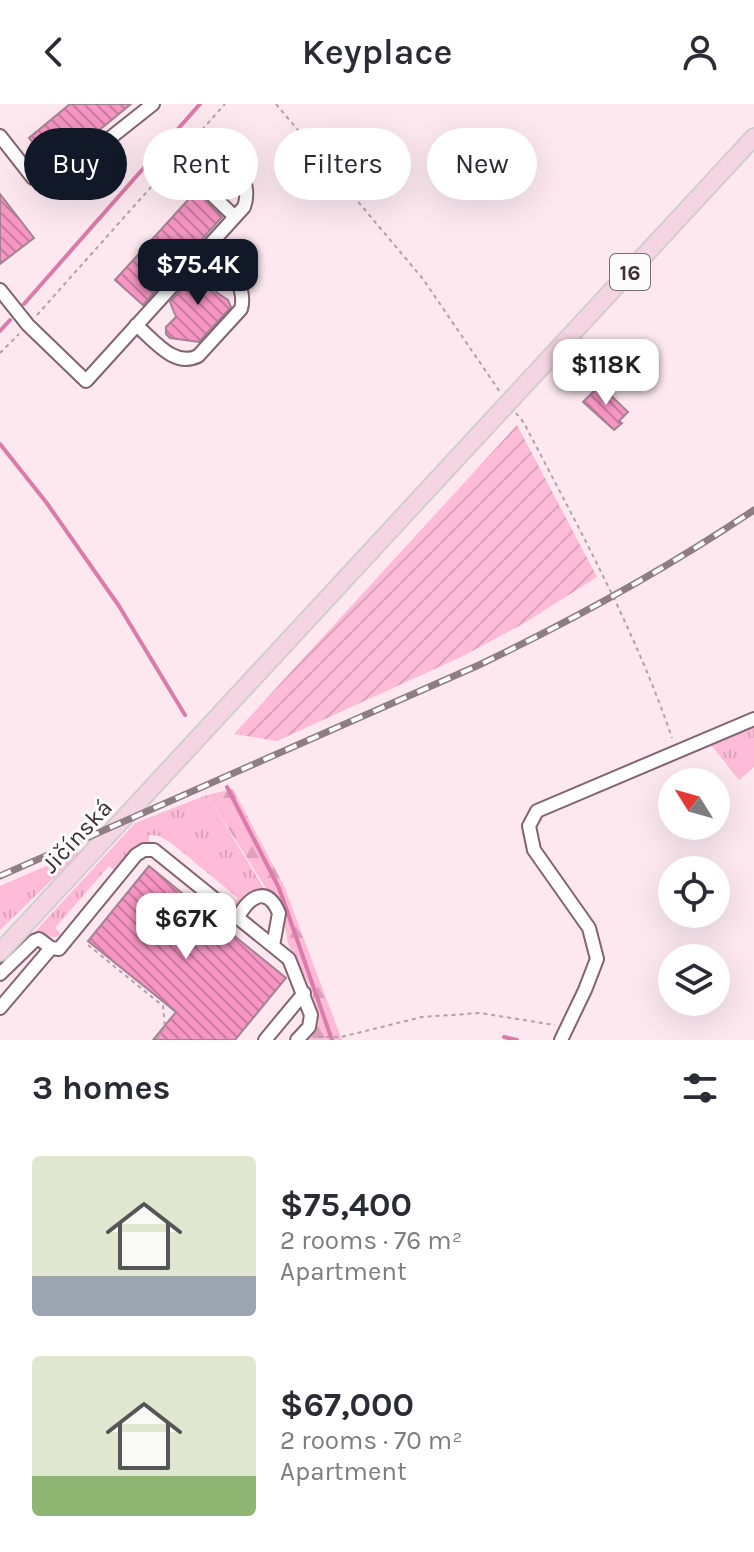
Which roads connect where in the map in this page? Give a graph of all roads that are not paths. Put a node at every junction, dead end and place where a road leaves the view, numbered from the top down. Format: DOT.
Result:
graph roads {
  1 [pos="153,104"];
  2 [pos="123,128"];
  3 [pos="0,136"];
  4 [pos="754,137"];
  5 [pos="24,167"];
  6 [pos="235,217"];
  7 [pos="208,247"];
  8 [pos="0,290"];
  9 [pos="136,325"];
  10 [pos="754,719"];
  11 [pos="238,917"];
  12 [pos="273,946"];
  13 [pos="51,948"];
  14 [pos="0,952"];
  15 [pos="0,974"];
  16 [pos="304,993"];
  17 [pos="0,1008"];
  18 [pos="564,1034"];
  19 [pos="265,1040"];
  20 [pos="297,1040"];
  1 -- 2 [label="lane"];
  3 -- 5 [label="lane"];
  4 -- 14 [label="main road, Jičínská / 16"];
  6 -- 7 [label="lane"];
  7 -- 9 [label="lane"];
  7 -- 9 [label="lane"];
  8 -- 9 [label="lane"];
  10 -- 18 [label="lane"];
  11 -- 12 [label="lane"];
  11 -- 12 [label="lane"];
  11 -- 13 [label="lane"];
  12 -- 16 [label="lane"];
  13 -- 15 [label="lane"];
  13 -- 17 [label="lane"];
  16 -- 19 [label="lane"];
  16 -- 20 [label="lane"];
}
